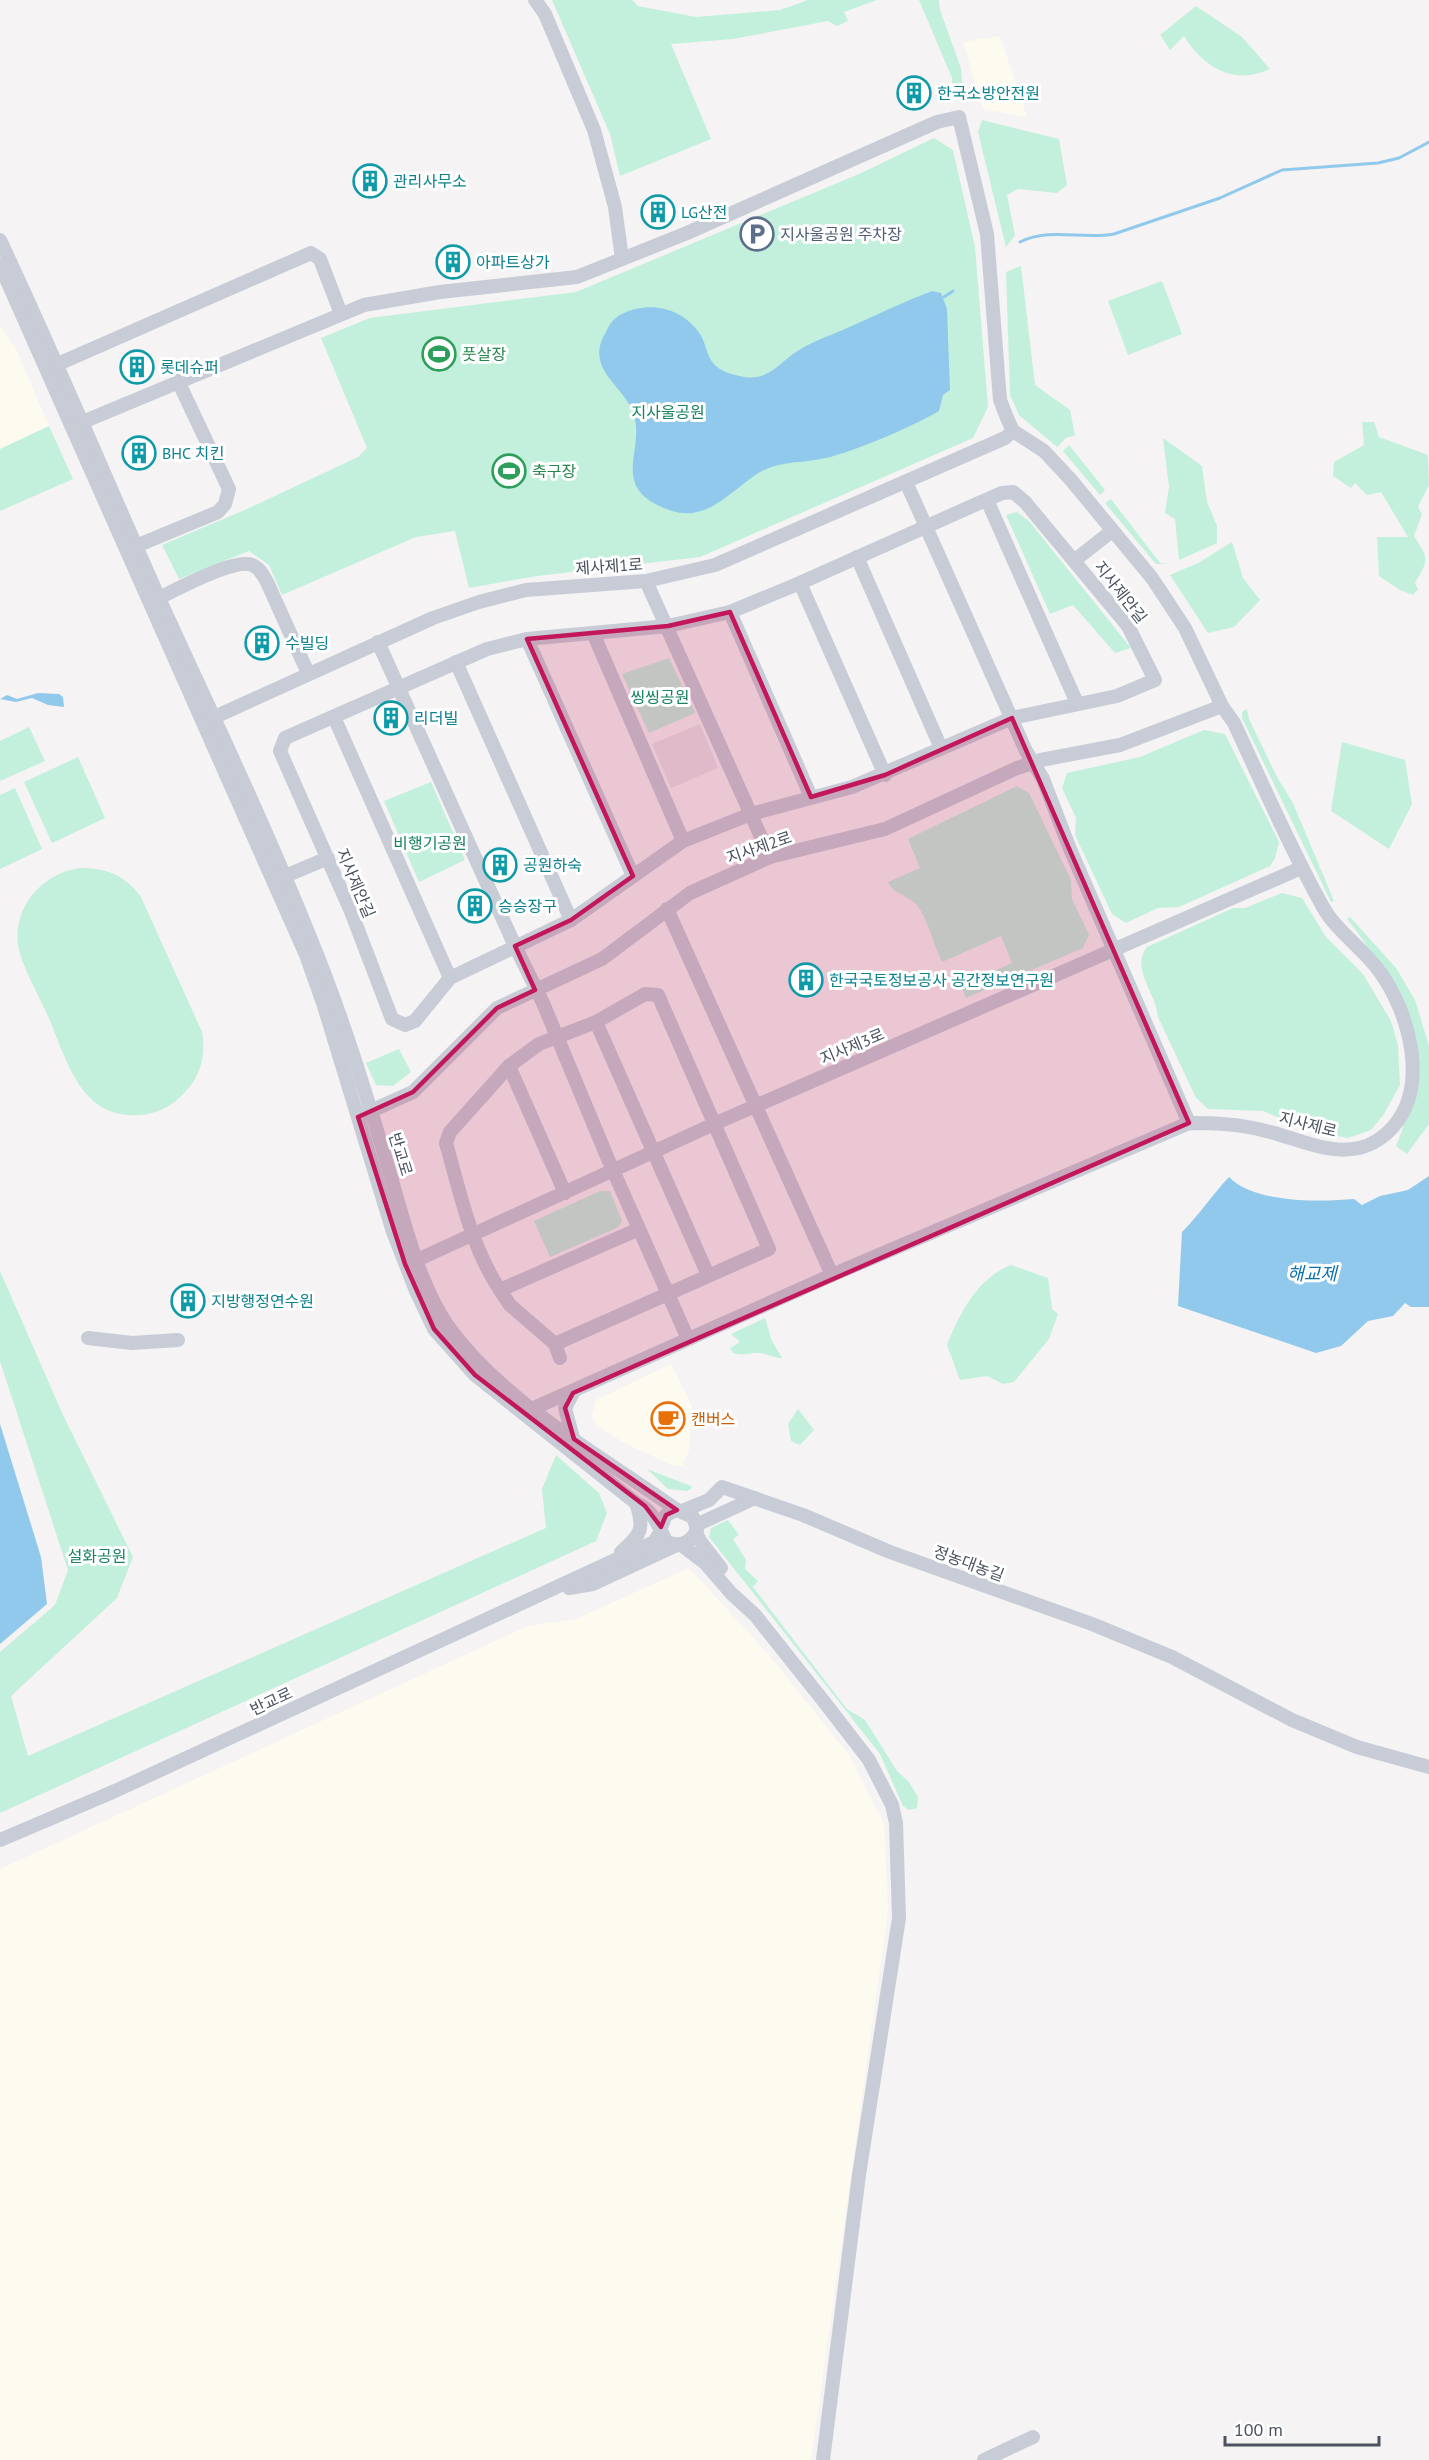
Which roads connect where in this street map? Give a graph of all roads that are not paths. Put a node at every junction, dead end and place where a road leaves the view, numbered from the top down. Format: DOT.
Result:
graph roads {
  1 [pos="535,0"];
  2 [pos="0,240"];
  3 [pos="622,259"];
  4 [pos="0,265"];
  5 [pos="341,314"];
  6 [pos="58,364"];
  7 [pos="178,381"];
  8 [pos="78,424"];
  9 [pos="1013,431"];
  10 [pos="906,482"];
  11 [pos="987,500"];
  12 [pos="926,526"];
  13 [pos="1112,531"];
  14 [pos="136,546"];
  15 [pos="857,557"];
  16 [pos="1075,560"];
  17 [pos="646,581"];
  18 [pos="800,583"];
  19 [pos="159,597"];
  20 [pos="730,612"];
  21 [pos="668,626"];
  22 [pos="593,633"];
  23 [pos="527,639"];
  24 [pos="378,642"];
  25 [pos="456,662"];
  26 [pos="308,673"];
  27 [pos="399,686"];
  28 [pos="1077,704"];
  29 [pos="1222,706"];
  30 [pos="334,717"];
  31 [pos="1012,718"];
  32 [pos="209,719"];
  33 [pos="941,748"];
  34 [pos="1032,763"];
  35 [pos="885,775"];
  36 [pos="811,797"];
  37 [pos="751,814"];
  38 [pos="683,841"];
  39 [pos="770,857"];
  40 [pos="328,858"];
  41 [pos="1301,868"];
  42 [pos="633,876"];
  43 [pos="283,877"];
  44 [pos="667,909"];
  45 [pos="571,920"];
  46 [pos="515,946"];
  47 [pos="1114,948"];
  48 [pos="450,978"];
  49 [pos="535,990"];
  50 [pos="596,1022"];
  51 [pos="556,1037"];
  52 [pos="509,1066"];
  53 [pos="757,1106"];
  54 [pos="364,1114"];
  55 [pos="1189,1123"];
  56 [pos="714,1124"];
  57 [pos="653,1153"];
  58 [pos="613,1171"];
  59 [pos="565,1193"];
  60 [pos="639,1229"];
  61 [pos="473,1234"];
  62 [pos="417,1260"];
  63 [pos="708,1275"];
  64 [pos="832,1275"];
  65 [pos="500,1290"];
  66 [pos="667,1294"];
  67 [pos="88,1338"];
  68 [pos="178,1340"];
  69 [pos="688,1340"];
  70 [pos="555,1344"];
  71 [pos="560,1358"];
  72 [pos="573,1393"];
  73 [pos="534,1408"];
  74 [pos="574,1439"];
  75 [pos="727,1488"];
  76 [pos="755,1498"];
  77 [pos="636,1503"];
  78 [pos="723,1510"];
  79 [pos="680,1511"];
  80 [pos="696,1528"];
  81 [pos="661,1529"];
  82 [pos="679,1544"];
  83 [pos="614,1560"];
  84 [pos="555,1590"];
  85 [pos="755,1615"];
  86 [pos="1429,1767"];
  87 [pos="0,1840"];
  88 [pos="1033,2437"];
  89 [pos="823,2460"];
  90 [pos="984,2460"];
  1 -- 3 [label="street"];
  2 -- 6 [label="street"];
  3 -- 5 [label="street"];
  3 -- 9 [label="street"];
  4 -- 8 [label="street"];
  5 -- 6 [label="street"];
  5 -- 7 [label="street"];
  6 -- 8 [label="street"];
  7 -- 8 [label="street"];
  7 -- 14 [label="street"];
  8 -- 14 [label="street"];
  8 -- 32 [label="street"];
  9 -- 10 [label="street, 제사제1로"];
  9 -- 13 [label="street, 지사제로"];
  10 -- 12 [label="street"];
  10 -- 17 [label="street, 제사제1로"];
  11 -- 12 [label="street, 지사제안길"];
  11 -- 16 [label="street, 지사제안길"];
  11 -- 28 [label="street"];
  12 -- 15 [label="street, 지사제안길"];
  12 -- 31 [label="street"];
  13 -- 16 [label="street"];
  13 -- 29 [label="street, 지사제로"];
  14 -- 19 [label="street"];
  15 -- 18 [label="street, 지사제안길"];
  15 -- 33 [label="street"];
  16 -- 28 [label="street, 지사제안길"];
  17 -- 21 [label="street"];
  17 -- 24 [label="street, 제사제1로"];
  18 -- 20 [label="street, 지사제안길"];
  18 -- 35 [label="street"];
  19 -- 26 [label="street"];
  19 -- 32 [label="street"];
  20 -- 21 [label="street, 지사제안길"];
  20 -- 36 [label="street"];
  21 -- 22 [label="street, 지사제안길"];
  21 -- 37 [label="street"];
  22 -- 23 [label="street, 지사제안길"];
  22 -- 38 [label="street"];
  23 -- 25 [label="street, 지사제안길"];
  23 -- 42 [label="street"];
  24 -- 26 [label="street, 제사제1로"];
  24 -- 27 [label="street"];
  25 -- 27 [label="street, 지사제안길"];
  25 -- 45 [label="street"];
  26 -- 32 [label="street, 제사제1로"];
  27 -- 30 [label="street, 지사제안길"];
  27 -- 46 [label="street"];
  28 -- 31 [label="street, 지사제안길"];
  29 -- 34 [label="street, 지사제2로"];
  29 -- 41 [label="street, 지사제로"];
  30 -- 40 [label="street, 지사제안길"];
  30 -- 48 [label="street"];
  31 -- 33 [label="street, 지사제안길"];
  31 -- 34 [label="street"];
  32 -- 43 [label="street, 반교로"];
  32 -- 54 [label="street, 반교로"];
  33 -- 35 [label="street, 지사제안길"];
  34 -- 39 [label="street, 지사제2로"];
  34 -- 47 [label="street"];
  35 -- 36 [label="street, 지사제안길"];
  36 -- 37 [label="street, 지사제안길"];
  37 -- 38 [label="street, 지사제안길"];
  37 -- 39 [label="street"];
  38 -- 42 [label="street, 지사제안길"];
  39 -- 44 [label="street, 지사제2로"];
  40 -- 43 [label="street"];
  40 -- 48 [label="street, 지사제안길"];
  41 -- 47 [label="street, 지사제3로"];
  41 -- 55 [label="street, 지사제로"];
  42 -- 45 [label="street, 지사제안길"];
  43 -- 54 [label="street, 반교로"];
  44 -- 49 [label="street, 지사제2로"];
  44 -- 53 [label="street"];
  45 -- 46 [label="street, 지사제안길"];
  46 -- 48 [label="street, 지사제안길"];
  46 -- 49 [label="street"];
  47 -- 53 [label="street, 지사제3로"];
  47 -- 55 [label="street"];
  49 -- 51 [label="street"];
  49 -- 54 [label="street, 지사제2로"];
  50 -- 51 [label="street"];
  50 -- 56 [label="street"];
  50 -- 57 [label="street"];
  51 -- 52 [label="street"];
  51 -- 58 [label="street"];
  52 -- 59 [label="street"];
  52 -- 61 [label="street"];
  53 -- 56 [label="street, 지사제3로"];
  53 -- 64 [label="street"];
  54 -- 62 [label="street, 반교로"];
  54 -- 77 [label="street, 반교로"];
  55 -- 64 [label="street, 지사제로"];
  56 -- 57 [label="street, 지사제3로"];
  56 -- 63 [label="street"];
  57 -- 58 [label="street, 지사제3로"];
  57 -- 63 [label="street"];
  58 -- 59 [label="street, 지사제3로"];
  58 -- 60 [label="street"];
  59 -- 61 [label="street, 지사제3로"];
  60 -- 65 [label="street"];
  60 -- 66 [label="street"];
  61 -- 62 [label="street, 지사제3로"];
  61 -- 65 [label="street"];
  62 -- 73 [label="street, 반교로"];
  63 -- 66 [label="street"];
  64 -- 69 [label="street, 지사제로"];
  65 -- 70 [label="street"];
  66 -- 69 [label="street"];
  66 -- 70 [label="street"];
  67 -- 68 [label="street"];
  69 -- 72 [label="street, 지사제로"];
  70 -- 71 [label="street"];
  72 -- 73 [label="street, 지사제로"];
  72 -- 74 [label="street"];
  73 -- 74 [label="street, 반교로"];
  74 -- 79 [label="street, 반교로"];
  75 -- 76 [label="street, 정농대농길"];
  75 -- 78 [label="street"];
  75 -- 79 [label="street"];
  76 -- 78 [label="street"];
  76 -- 86 [label="street, 정농대농길"];
  77 -- 81 [label="street, 반교로"];
  77 -- 83 [label="street"];
  78 -- 80 [label="street"];
  79 -- 80 [label="street"];
  79 -- 81 [label="street"];
  80 -- 82 [label="street"];
  80 -- 85 [label="street"];
  81 -- 82 [label="street"];
  81 -- 83 [label="street, 반교로"];
  82 -- 84 [label="street, 반교로"];
  82 -- 85 [label="street"];
  83 -- 84 [label="street, 반교로"];
  84 -- 87 [label="street, 반교로"];
  85 -- 89 [label="street"];
  88 -- 90 [label="street"];
}
